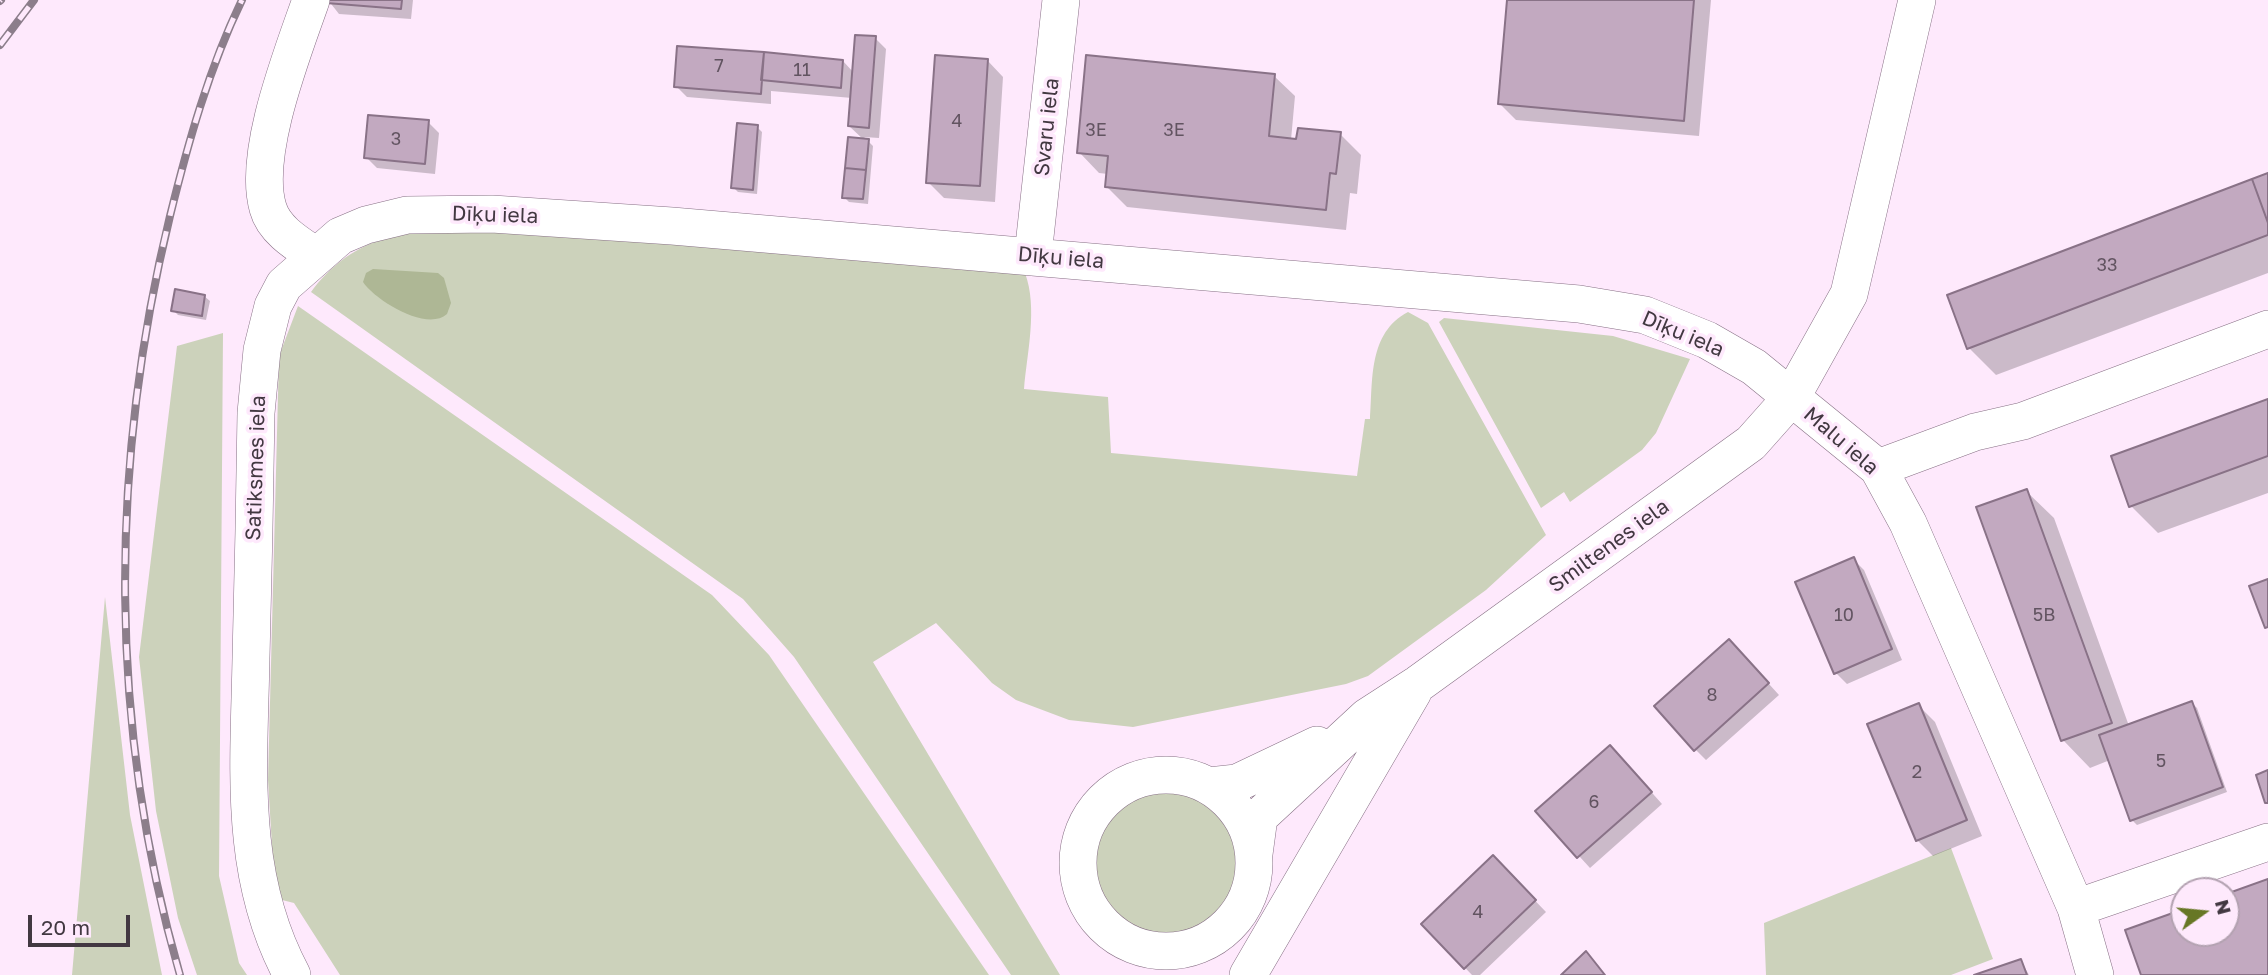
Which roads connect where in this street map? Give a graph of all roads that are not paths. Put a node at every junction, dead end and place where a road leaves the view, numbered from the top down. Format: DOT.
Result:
graph roads {
  1 [pos="311,0"];
  2 [pos="1061,0"];
  3 [pos="1917,0"];
  4 [pos="1034,255"];
  5 [pos="316,256"];
  6 [pos="2268,329"];
  7 [pos="1791,398"];
  8 [pos="1878,468"];
  9 [pos="1418,684"];
  10 [pos="1367,717"];
  11 [pos="1209,786"];
  12 [pos="2268,842"];
  13 [pos="1254,854"];
  14 [pos="2076,908"];
  15 [pos="1125,942"];
  16 [pos="1195,960"];
  17 [pos="292,975"];
  18 [pos="1144,975"];
  19 [pos="1248,975"];
  20 [pos="2095,975"];
  1 -- 5 [label="street"];
  2 -- 4 [label="street, Svaru iela"];
  3 -- 7 [label="street, Malu iela"];
  4 -- 5 [label="street, Dīķu iela"];
  4 -- 7 [label="street, Dīķu iela"];
  5 -- 17 [label="street, Satiksmes iela"];
  6 -- 8 [label="street"];
  7 -- 8 [label="street, Malu iela"];
  7 -- 9 [label="street, Smiltenes iela"];
  8 -- 14 [label="street, Malu iela"];
  9 -- 10 [label="street, Smiltenes iela"];
  9 -- 19 [label="street, Smiltenes iela"];
  10 -- 11 [label="street, Smiltenes iela"];
  10 -- 13 [label="street, Smiltenes iela"];
  11 -- 13 [label="street, Smiltenes iela"];
  11 -- 15 [label="street, Smiltenes iela"];
  12 -- 14 [label="street"];
  13 -- 16 [label="street, Smiltenes iela"];
  14 -- 20 [label="street, Malu iela"];
  15 -- 16 [label="street, Smiltenes iela"];
  15 -- 18 [label="street, Smiltenes iela"];
}
